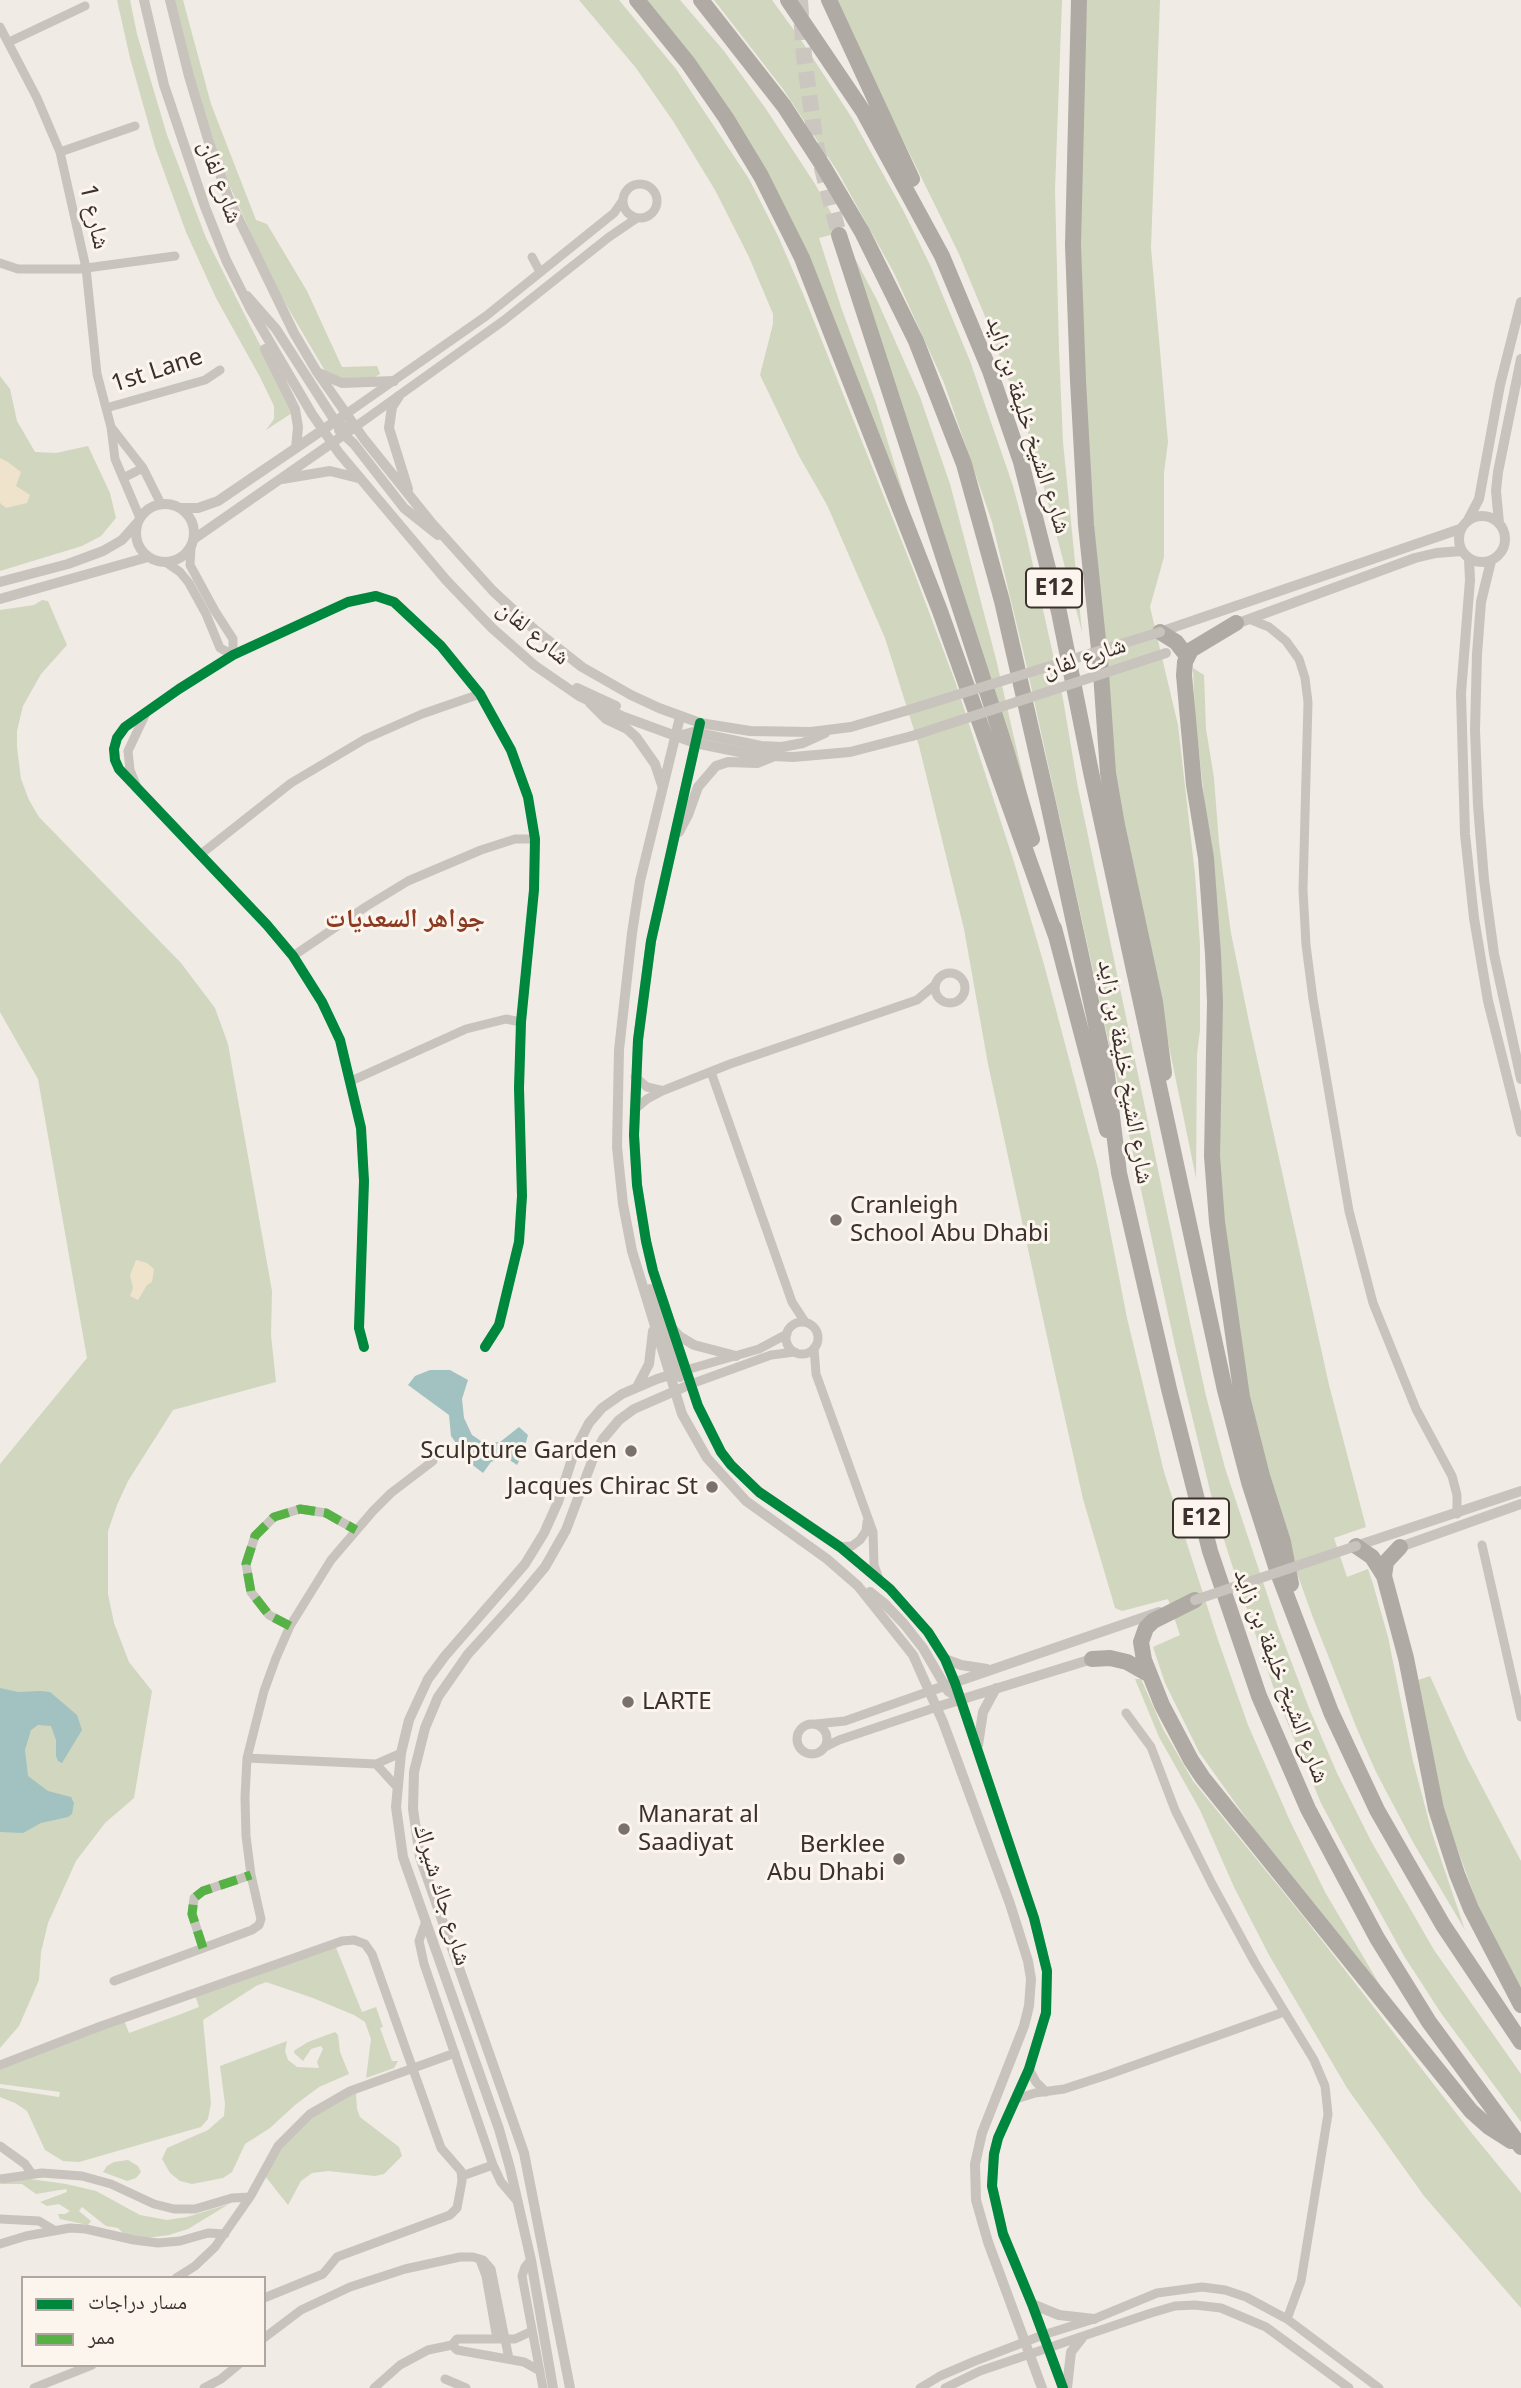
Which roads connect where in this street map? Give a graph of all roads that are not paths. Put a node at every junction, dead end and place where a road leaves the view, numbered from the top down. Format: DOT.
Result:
graph roads {
  1 [pos="144,0"];
  2 [pos="170,0"];
  3 [pos="637,0"];
  4 [pos="701,0"];
  5 [pos="788,0"];
  6 [pos="829,0"];
  7 [pos="1079,0"];
  8 [pos="85,6"];
  9 [pos="0,27"];
  10 [pos="9,42"];
  11 [pos="135,126"];
  12 [pos="60,152"];
  13 [pos="623,200"];
  14 [pos="637,218"];
  15 [pos="839,235"];
  16 [pos="175,256"];
  17 [pos="942,256"];
  18 [pos="532,257"];
  19 [pos="0,264"];
  20 [pos="86,268"];
  21 [pos="540,272"];
  22 [pos="241,290"];
  23 [pos="1521,302"];
  24 [pos="251,310"];
  25 [pos="1521,359"];
  26 [pos="220,370"];
  27 [pos="317,372"];
  28 [pos="394,381"];
  29 [pos="399,396"];
  30 [pos="106,408"];
  31 [pos="346,414"];
  32 [pos="335,421"];
  33 [pos="111,427"];
  34 [pos="355,427"];
  35 [pos="323,429"];
  36 [pos="344,434"];
  37 [pos="332,443"];
  38 [pos="296,448"];
  39 [pos="144,468"];
  40 [pos="123,478"];
  41 [pos="359,478"];
  42 [pos="279,480"];
  43 [pos="411,498"];
  44 [pos="161,504"];
  45 [pos="181,508"];
  46 [pos="138,521"];
  47 [pos="1499,523"];
  48 [pos="1464,524"];
  49 [pos="446,540"];
  50 [pos="193,544"];
  51 [pos="1465,555"];
  52 [pos="148,558"];
  53 [pos="1491,561"];
  54 [pos="167,563"];
  55 [pos="0,582"];
  56 [pos="0,599"];
  57 [pos="1242,621"];
  58 [pos="1160,632"];
  59 [pos="1178,652"];
  60 [pos="233,655"];
  61 [pos="562,685"];
  62 [pos="480,694"];
  63 [pos="589,701"];
  64 [pos="147,711"];
  65 [pos="680,717"];
  66 [pos="697,733"];
  67 [pos="676,734"];
  68 [pos="773,756"];
  69 [pos="662,786"];
  70 [pos="138,790"];
  71 [pos="675,836"];
  72 [pos="535,838"];
  73 [pos="201,854"];
  74 [pos="1056,936"];
  75 [pos="293,956"];
  76 [pos="935,985"];
  77 [pos="917,1000"];
  78 [pos="944,1002"];
  79 [pos="521,1022"];
  80 [pos="711,1072"];
  81 [pos="635,1077"];
  82 [pos="1521,1079"];
  83 [pos="351,1081"];
  84 [pos="662,1091"];
  85 [pos="1163,1107"];
  86 [pos="634,1110"];
  87 [pos="1521,1132"];
  88 [pos="1119,1173"];
  89 [pos="632,1251"];
  90 [pos="792,1302"];
  91 [pos="670,1322"];
  92 [pos="805,1322"];
  93 [pos="653,1325"];
  94 [pos="788,1332"];
  95 [pos="364,1347"];
  96 [pos="485,1347"];
  97 [pos="814,1348"];
  98 [pos="797,1352"];
  99 [pos="736,1356"];
  100 [pos="816,1374"];
  101 [pos="680,1380"];
  102 [pos="636,1387"];
  103 [pos="433,1461"];
  104 [pos="1521,1492"];
  105 [pos="1521,1504"];
  106 [pos="1457,1514"];
  107 [pos="867,1521"];
  108 [pos="356,1530"];
  109 [pos="1482,1545"];
  110 [pos="1356,1546"];
  111 [pos="839,1547"];
  112 [pos="1400,1547"];
  113 [pos="1384,1576"];
  114 [pos="880,1580"];
  115 [pos="858,1586"];
  116 [pos="1195,1600"];
  117 [pos="1294,1618"];
  118 [pos="290,1626"];
  119 [pos="945,1659"];
  120 [pos="1092,1659"];
  121 [pos="993,1670"];
  122 [pos="1150,1675"];
  123 [pos="950,1685"];
  124 [pos="996,1688"];
  125 [pos="930,1691"];
  126 [pos="961,1699"];
  127 [pos="937,1707"];
  128 [pos="1126,1713"];
  129 [pos="1521,1717"];
  130 [pos="816,1724"];
  131 [pos="825,1747"];
  132 [pos="978,1751"];
  133 [pos="401,1753"];
  134 [pos="247,1758"];
  135 [pos="376,1764"];
  136 [pos="397,1787"];
  137 [pos="251,1875"];
  138 [pos="426,1920"];
  139 [pos="203,1948"];
  140 [pos="114,1980"];
  141 [pos="1521,2006"];
  142 [pos="1284,2012"];
  143 [pos="1521,2042"];
  144 [pos="455,2053"];
  145 [pos="0,2065"];
  146 [pos="413,2069"];
  147 [pos="1030,2069"];
  148 [pos="1046,2092"];
  149 [pos="1016,2099"];
  150 [pos="0,2146"];
  151 [pos="1520,2146"];
  152 [pos="493,2165"];
  153 [pos="32,2174"];
  154 [pos="462,2176"];
  155 [pos="0,2179"];
  156 [pos="250,2197"];
  157 [pos="519,2203"];
  158 [pos="0,2219"];
  159 [pos="54,2230"];
  160 [pos="225,2234"];
  161 [pos="0,2244"];
  162 [pos="531,2260"];
  163 [pos="179,2276"];
  164 [pos="266,2297"];
  165 [pos="1032,2304"];
  166 [pos="1094,2319"];
  167 [pos="1287,2319"];
  168 [pos="532,2331"];
  169 [pos="1043,2334"];
  170 [pos="266,2336"];
  171 [pos="1082,2338"];
  172 [pos="501,2339"];
  173 [pos="1026,2341"];
  174 [pos="452,2345"];
  175 [pos="1048,2349"];
  176 [pos="1031,2355"];
  177 [pos="509,2359"];
  178 [pos="87,2367"];
  179 [pos="236,2367"];
  180 [pos="540,2371"];
  181 [pos="445,2379"];
  182 [pos="34,2388"];
  183 [pos="204,2388"];
  184 [pos="373,2388"];
  185 [pos="466,2388"];
  186 [pos="543,2388"];
  187 [pos="553,2388"];
  188 [pos="570,2388"];
  189 [pos="920,2388"];
  190 [pos="945,2388"];
  191 [pos="1042,2388"];
  192 [pos="1065,2388"];
  193 [pos="1349,2388"];
  194 [pos="1379,2388"];
  1 -- 22 [label="street, شارع لفان"];
  2 -- 27 [label="street, شارع لفان"];
  3 -- 74 [label="highway"];
  4 -- 88 [label="highway, شارع الشيخ خليفة بن زايد / E12"];
  5 -- 17 [label="highway, شارع الشيخ خليفة بن زايد / E12"];
  6 -- 17 [label="highway"];
  7 -- 85 [label="highway"];
  8 -- 10 [label="street"];
  9 -- 10 [label="street, شارع 1"];
  10 -- 12 [label="street, شارع 1"];
  11 -- 12 [label="street"];
  12 -- 20 [label="street, شارع 1"];
  13 -- 14 [label="street"];
  13 -- 14 [label="street"];
  13 -- 21 [label="street"];
  14 -- 29 [label="street"];
  15 -- 74 [label="highway"];
  16 -- 20 [label="street"];
  17 -- 85 [label="highway, شارع الشيخ خليفة بن زايد / E12"];
  18 -- 21 [label="street"];
  19 -- 20 [label="street"];
  20 -- 30 [label="street, شارع 1"];
  21 -- 28 [label="street"];
  22 -- 24 [label="street, شارع لفان"];
  22 -- 32 [label="street"];
  23 -- 48 [label="street"];
  24 -- 35 [label="street, شارع لفان"];
  24 -- 38 [label="street"];
  25 -- 47 [label="street"];
  26 -- 30 [label="street, 1st Lane"];
  27 -- 28 [label="street"];
  27 -- 31 [label="street, شارع لفان"];
  28 -- 31 [label="street"];
  29 -- 34 [label="street"];
  29 -- 43 [label="street"];
  30 -- 33 [label="street, شارع 1"];
  31 -- 32 [label="street"];
  31 -- 34 [label="street, شارع لفان"];
  32 -- 34 [label="street"];
  32 -- 35 [label="street"];
  33 -- 39 [label="street, شارع 1"];
  33 -- 40 [label="street, شارع 1"];
  34 -- 36 [label="street"];
  34 -- 43 [label="street, شارع لفان"];
  35 -- 36 [label="street"];
  35 -- 37 [label="street, شارع لفان"];
  35 -- 38 [label="street"];
  36 -- 37 [label="street"];
  36 -- 49 [label="street"];
  37 -- 41 [label="street, شارع لفان"];
  37 -- 42 [label="street"];
  38 -- 45 [label="street"];
  39 -- 40 [label="street"];
  39 -- 44 [label="street, شارع 1"];
  40 -- 46 [label="street, شارع 1"];
  41 -- 42 [label="street"];
  41 -- 61 [label="street, شارع لفان"];
  42 -- 50 [label="street"];
  43 -- 49 [label="street, شارع لفان"];
  44 -- 45 [label="street"];
  44 -- 46 [label="street"];
  45 -- 50 [label="street"];
  46 -- 52 [label="street"];
  46 -- 55 [label="street"];
  47 -- 48 [label="street"];
  47 -- 53 [label="street"];
  48 -- 51 [label="street"];
  48 -- 58 [label="street, شارع لفان"];
  49 -- 65 [label="street, شارع لفان"];
  50 -- 54 [label="street"];
  50 -- 60 [label="street"];
  51 -- 53 [label="street"];
  51 -- 57 [label="street"];
  51 -- 87 [label="street"];
  52 -- 54 [label="street"];
  52 -- 56 [label="street"];
  53 -- 82 [label="street"];
  54 -- 60 [label="street"];
  57 -- 59 [label="highway"];
  57 -- 106 [label="street"];
  58 -- 59 [label="highway"];
  58 -- 66 [label="street, شارع لفان, bridge"];
  59 -- 68 [label="street, شارع لفان, bridge"];
  59 -- 117 [label="highway"];
  60 -- 62 [label="street"];
  60 -- 64 [label="street"];
  61 -- 63 [label="street, شارع لفان"];
  61 -- 67 [label="street"];
  62 -- 72 [label="street"];
  62 -- 73 [label="street"];
  63 -- 67 [label="street, شارع لفان"];
  63 -- 69 [label="street"];
  64 -- 70 [label="street"];
  64 -- 70 [label="street"];
  65 -- 66 [label="street, شارع لفان"];
  65 -- 67 [label="street"];
  66 -- 67 [label="street, شارع لفان"];
  66 -- 67 [label="street"];
  66 -- 68 [label="street, شارع لفان"];
  66 -- 71 [label="street"];
  67 -- 69 [label="street"];
  68 -- 71 [label="street"];
  69 -- 89 [label="street"];
  70 -- 73 [label="street"];
  71 -- 81 [label="street"];
  72 -- 75 [label="street"];
  72 -- 79 [label="street"];
  73 -- 75 [label="street"];
  74 -- 88 [label="highway"];
  75 -- 83 [label="street"];
  76 -- 77 [label="street"];
  76 -- 78 [label="street"];
  76 -- 78 [label="street"];
  77 -- 78 [label="street"];
  77 -- 80 [label="street"];
  79 -- 83 [label="street"];
  79 -- 96 [label="street"];
  80 -- 84 [label="street"];
  80 -- 90 [label="street"];
  81 -- 84 [label="street"];
  81 -- 86 [label="street"];
  83 -- 95 [label="street"];
  84 -- 86 [label="street"];
  85 -- 117 [label="highway, شارع الشيخ خليفة بن زايد / E12"];
  86 -- 91 [label="street"];
  88 -- 151 [label="highway, شارع الشيخ خليفة بن زايد / E12"];
  89 -- 93 [label="street"];
  89 -- 101 [label="street"];
  90 -- 92 [label="street"];
  90 -- 94 [label="street"];
  91 -- 99 [label="street"];
  91 -- 101 [label="street"];
  92 -- 94 [label="street"];
  92 -- 97 [label="street"];
  93 -- 101 [label="street"];
  93 -- 102 [label="street"];
  94 -- 98 [label="street"];
  94 -- 99 [label="street, شارع جاك شيراك"];
  97 -- 98 [label="street"];
  97 -- 100 [label="street"];
  98 -- 100 [label="street"];
  98 -- 101 [label="street, شارع جاك شيراك"];
  99 -- 101 [label="street, شارع جاك شيراك"];
  100 -- 107 [label="street"];
  101 -- 102 [label="street, شارع جاك شيراك"];
  101 -- 111 [label="street"];
  101 -- 115 [label="street"];
  101 -- 188 [label="street, شارع جاك شيراك"];
  102 -- 133 [label="street, شارع جاك شيراك"];
  103 -- 108 [label="street"];
  104 -- 106 [label="street"];
  105 -- 112 [label="street"];
  106 -- 110 [label="street"];
  107 -- 111 [label="street"];
  107 -- 114 [label="street"];
  108 -- 118 [label="street"];
  108 -- 118 [label="street"];
  109 -- 129 [label="street"];
  110 -- 113 [label="highway"];
  110 -- 116 [label="street, bridge"];
  111 -- 114 [label="street"];
  112 -- 113 [label="highway"];
  113 -- 141 [label="highway"];
  114 -- 119 [label="street"];
  115 -- 123 [label="street"];
  115 -- 125 [label="street"];
  116 -- 121 [label="street"];
  116 -- 122 [label="highway"];
  117 -- 143 [label="highway, شارع الشيخ خليفة بن زايد / E12"];
  118 -- 134 [label="street"];
  119 -- 121 [label="street"];
  119 -- 123 [label="street"];
  120 -- 122 [label="highway"];
  120 -- 124 [label="street"];
  121 -- 123 [label="street"];
  122 -- 151 [label="highway"];
  123 -- 125 [label="street"];
  123 -- 126 [label="street"];
  124 -- 126 [label="street"];
  124 -- 132 [label="street"];
  125 -- 127 [label="street"];
  125 -- 130 [label="street"];
  126 -- 127 [label="street"];
  126 -- 132 [label="street"];
  127 -- 131 [label="street"];
  127 -- 173 [label="street"];
  128 -- 142 [label="street"];
  130 -- 131 [label="street"];
  130 -- 131 [label="street"];
  132 -- 147 [label="street"];
  133 -- 135 [label="street"];
  133 -- 136 [label="street, شارع جاك شيراك"];
  134 -- 135 [label="street"];
  134 -- 137 [label="street"];
  135 -- 136 [label="street"];
  136 -- 138 [label="street, شارع جاك شيراك"];
  137 -- 139 [label="street"];
  137 -- 139 [label="street"];
  138 -- 144 [label="street"];
  138 -- 157 [label="street, شارع جاك شيراك"];
  139 -- 140 [label="street"];
  142 -- 148 [label="street"];
  142 -- 167 [label="street"];
  144 -- 146 [label="street"];
  144 -- 152 [label="street"];
  145 -- 146 [label="street"];
  146 -- 154 [label="street"];
  146 -- 156 [label="street"];
  147 -- 148 [label="street"];
  147 -- 149 [label="street"];
  148 -- 149 [label="street"];
  149 -- 165 [label="street"];
  150 -- 153 [label="street"];
  152 -- 154 [label="street"];
  152 -- 157 [label="street"];
  153 -- 155 [label="street"];
  153 -- 156 [label="street"];
  154 -- 164 [label="street"];
  156 -- 160 [label="street"];
  157 -- 162 [label="street, شارع جاك شيراك"];
  158 -- 159 [label="street"];
  159 -- 160 [label="street"];
  159 -- 161 [label="street"];
  160 -- 163 [label="street"];
  162 -- 168 [label="street"];
  162 -- 187 [label="street, شارع جاك شيراك"];
  165 -- 166 [label="street"];
  165 -- 169 [label="street"];
  166 -- 167 [label="street"];
  166 -- 169 [label="street"];
  167 -- 194 [label="street"];
  168 -- 172 [label="street"];
  168 -- 180 [label="street"];
  169 -- 173 [label="street"];
  169 -- 175 [label="street"];
  170 -- 172 [label="street"];
  171 -- 175 [label="street"];
  171 -- 192 [label="street"];
  171 -- 193 [label="street"];
  172 -- 174 [label="street"];
  172 -- 177 [label="street"];
  173 -- 176 [label="street"];
  173 -- 189 [label="street"];
  174 -- 177 [label="street"];
  174 -- 184 [label="street"];
  175 -- 176 [label="street"];
  175 -- 192 [label="street"];
  176 -- 190 [label="street"];
  176 -- 191 [label="street"];
  177 -- 180 [label="street"];
  178 -- 182 [label="street"];
  179 -- 183 [label="street"];
  180 -- 186 [label="street"];
  181 -- 185 [label="street"];
}
